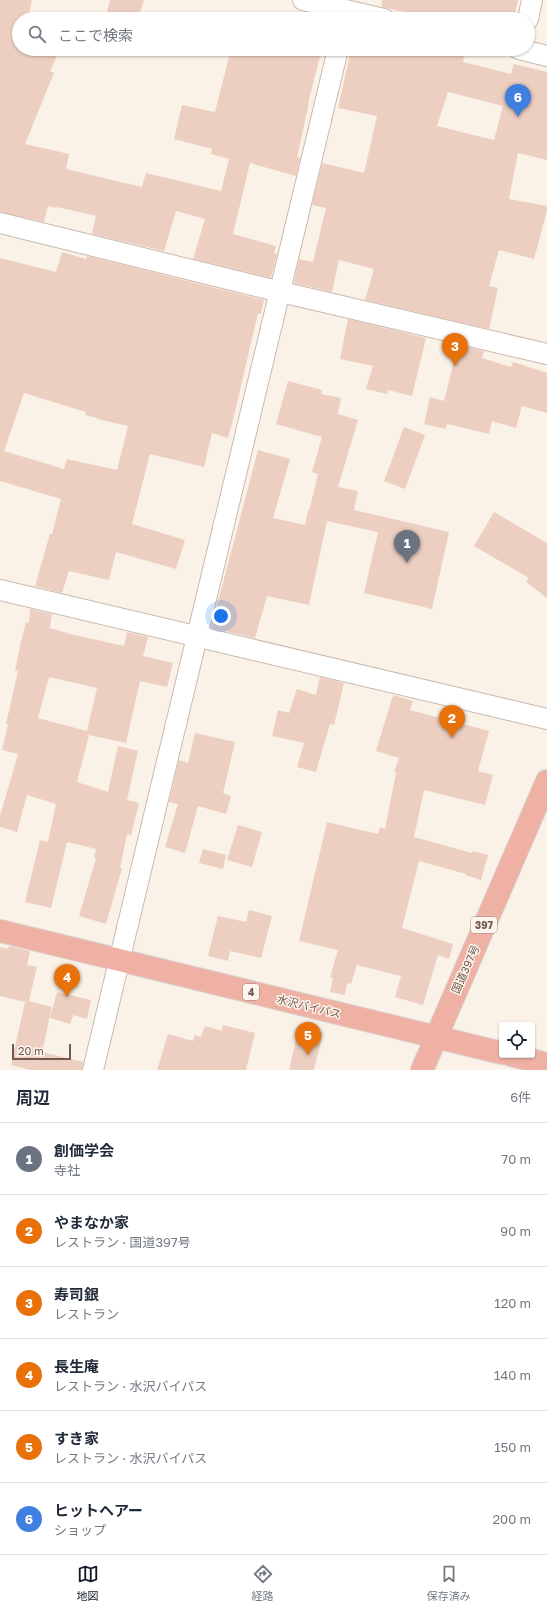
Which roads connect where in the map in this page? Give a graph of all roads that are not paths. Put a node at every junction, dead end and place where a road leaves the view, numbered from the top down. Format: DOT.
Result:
graph roads {
  1 [pos="303,0"];
  2 [pos="532,0"];
  3 [pos="347,10"];
  4 [pos="529,12"];
  5 [pos="535,53"];
  6 [pos="336,56"];
  7 [pos="547,56"];
  8 [pos="0,223"];
  9 [pos="281,292"];
  10 [pos="547,354"];
  11 [pos="0,590"];
  12 [pos="197,638"];
  13 [pos="547,720"];
  14 [pos="547,780"];
  15 [pos="0,931"];
  16 [pos="120,960"];
  17 [pos="435,1036"];
  18 [pos="499,1052"];
  19 [pos="524,1058"];
  20 [pos="547,1064"];
  21 [pos="93,1070"];
  22 [pos="422,1070"];
  1 -- 3 [label="street"];
  2 -- 4 [label="street"];
  5 -- 7 [label="street"];
  6 -- 9 [label="street"];
  8 -- 9 [label="street"];
  9 -- 10 [label="street"];
  9 -- 12 [label="street"];
  11 -- 12 [label="street"];
  12 -- 13 [label="street"];
  12 -- 16 [label="street"];
  14 -- 17 [label="highway, 国道397号 / 397"];
  15 -- 16 [label="highway, 水沢バイパス / 4"];
  16 -- 17 [label="highway, 水沢バイパス / 4"];
  16 -- 21 [label="street"];
  17 -- 18 [label="highway, 水沢バイパス / 4"];
  17 -- 22 [label="highway, 国道397号 / 397"];
  19 -- 20 [label="highway"];
}
